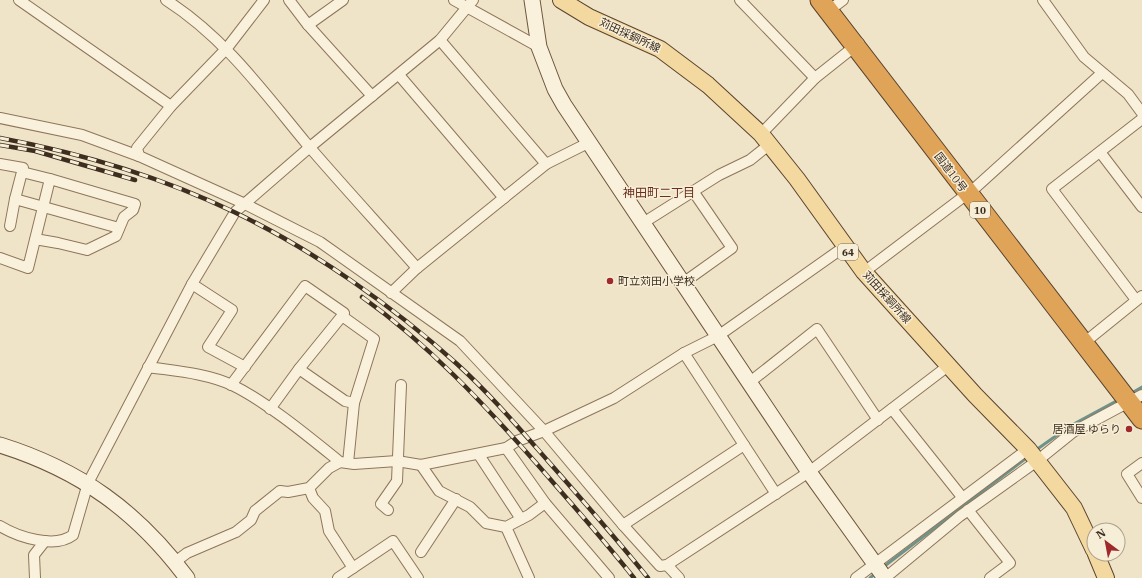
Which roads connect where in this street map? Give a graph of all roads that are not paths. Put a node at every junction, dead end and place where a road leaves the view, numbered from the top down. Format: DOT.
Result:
graph roads {
  1 [pos="19,0"];
  2 [pos="166,0"];
  3 [pos="264,0"];
  4 [pos="290,0"];
  5 [pos="343,0"];
  6 [pos="454,0"];
  7 [pos="532,0"];
  8 [pos="561,0"];
  9 [pos="740,0"];
  10 [pos="1043,0"];
  11 [pos="832,1"];
  12 [pos="469,4"];
  13 [pos="308,25"];
  14 [pos="440,40"];
  15 [pos="858,43"];
  16 [pos="539,47"];
  17 [pos="226,48"];
  18 [pos="1102,73"];
  19 [pos="399,75"];
  20 [pos="815,78"];
  21 [pos="372,96"];
  22 [pos="171,106"];
  23 [pos="1142,113"];
  24 [pos="0,118"];
  25 [pos="1142,119"];
  26 [pos="766,139"];
  27 [pos="588,143"];
  28 [pos="310,147"];
  29 [pos="1100,152"];
  30 [pos="139,156"];
  31 [pos="0,164"];
  32 [pos="546,164"];
  33 [pos="22,172"];
  34 [pos="50,179"];
  35 [pos="693,191"];
  36 [pos="971,191"];
  37 [pos="1138,194"];
  38 [pos="504,198"];
  39 [pos="15,199"];
  40 [pos="243,203"];
  41 [pos="43,207"];
  42 [pos="1142,207"];
  43 [pos="643,222"];
  44 [pos="10,226"];
  45 [pos="119,228"];
  46 [pos="35,240"];
  47 [pos="844,246"];
  48 [pos="0,258"];
  49 [pos="417,268"];
  50 [pos="864,272"];
  51 [pos="683,283"];
  52 [pos="192,284"];
  53 [pos="391,293"];
  54 [pos="1139,298"];
  55 [pos="342,316"];
  56 [pos="718,336"];
  57 [pos="1090,338"];
  58 [pos="684,353"];
  59 [pos="948,366"];
  60 [pos="148,367"];
  61 [pos="244,367"];
  62 [pos="299,369"];
  63 [pos="750,382"];
  64 [pos="231,385"];
  65 [pos="401,385"];
  66 [pos="1138,400"];
  67 [pos="354,403"];
  68 [pos="270,409"];
  69 [pos="892,409"];
  70 [pos="1142,419"];
  71 [pos="878,420"];
  72 [pos="544,431"];
  73 [pos="0,445"];
  74 [pos="744,445"];
  75 [pos="506,448"];
  76 [pos="479,455"];
  77 [pos="1032,455"];
  78 [pos="397,461"];
  79 [pos="344,463"];
  80 [pos="1142,463"];
  81 [pos="421,465"];
  82 [pos="809,472"];
  83 [pos="88,483"];
  84 [pos="309,488"];
  85 [pos="776,494"];
  86 [pos="962,497"];
  87 [pos="1142,498"];
  88 [pos="456,499"];
  89 [pos="545,503"];
  90 [pos="388,510"];
  91 [pos="968,510"];
  92 [pos="521,519"];
  93 [pos="623,525"];
  94 [pos="0,526"];
  95 [pos="506,527"];
  96 [pos="1086,533"];
  97 [pos="45,541"];
  98 [pos="421,552"];
  99 [pos="175,562"];
  100 [pos="1099,562"];
  101 [pos="874,564"];
  102 [pos="667,565"];
  103 [pos="353,568"];
  104 [pos="35,578"];
  105 [pos="187,578"];
  106 [pos="338,578"];
  107 [pos="418,578"];
  108 [pos="529,578"];
  109 [pos="609,578"];
  110 [pos="679,578"];
  111 [pos="856,578"];
  112 [pos="885,578"];
  113 [pos="990,578"];
  114 [pos="1106,578"];
  1 -- 22 [label="street"];
  2 -- 17 [label="street"];
  3 -- 17 [label="street"];
  4 -- 13 [label="street"];
  5 -- 13 [label="street"];
  6 -- 12 [label="street"];
  7 -- 16 [label="street"];
  8 -- 26 [label="main road, 苅田採銅所線 / 64"];
  9 -- 20 [label="street"];
  10 -- 18 [label="street"];
  11 -- 15 [label="highway, 国道10号 / 10"];
  12 -- 14 [label="street"];
  12 -- 16 [label="street"];
  13 -- 21 [label="street"];
  14 -- 19 [label="street"];
  14 -- 32 [label="street"];
  15 -- 20 [label="street"];
  15 -- 36 [label="highway, 国道10号 / 10"];
  16 -- 27 [label="street"];
  17 -- 22 [label="street"];
  17 -- 28 [label="street"];
  18 -- 23 [label="street"];
  18 -- 36 [label="street"];
  19 -- 21 [label="street"];
  19 -- 38 [label="street"];
  20 -- 26 [label="street"];
  21 -- 28 [label="street"];
  22 -- 30 [label="street"];
  24 -- 30 [label="street"];
  25 -- 29 [label="street"];
  26 -- 35 [label="street"];
  26 -- 47 [label="main road, 苅田採銅所線 / 64"];
  27 -- 32 [label="street"];
  27 -- 43 [label="street"];
  28 -- 40 [label="street"];
  28 -- 49 [label="street"];
  29 -- 37 [label="street"];
  29 -- 54 [label="street"];
  30 -- 40 [label="street"];
  31 -- 33 [label="street"];
  32 -- 38 [label="street"];
  33 -- 34 [label="street"];
  33 -- 39 [label="street"];
  34 -- 41 [label="street"];
  34 -- 45 [label="street"];
  35 -- 43 [label="street"];
  35 -- 51 [label="street"];
  36 -- 50 [label="street"];
  36 -- 57 [label="highway, 国道10号 / 10"];
  36 -- 66 [label="highway, 国道10号 / 10"];
  37 -- 42 [label="street"];
  38 -- 49 [label="street"];
  39 -- 41 [label="street"];
  39 -- 44 [label="street"];
  40 -- 52 [label="street"];
  40 -- 53 [label="street"];
  41 -- 45 [label="street"];
  41 -- 46 [label="street"];
  43 -- 51 [label="street"];
  45 -- 46 [label="street"];
  46 -- 48 [label="street"];
  47 -- 50 [label="main road, 苅田採銅所線 / 64"];
  47 -- 56 [label="street"];
  49 -- 53 [label="street"];
  50 -- 59 [label="main road, 苅田採銅所線 / 64"];
  51 -- 56 [label="street"];
  52 -- 60 [label="street"];
  52 -- 61 [label="street"];
  53 -- 72 [label="street"];
  54 -- 57 [label="street"];
  55 -- 61 [label="street"];
  55 -- 62 [label="street"];
  55 -- 67 [label="street"];
  56 -- 58 [label="street"];
  56 -- 63 [label="street"];
  57 -- 66 [label="highway, 国道10号 / 10"];
  58 -- 72 [label="street"];
  58 -- 74 [label="street"];
  59 -- 69 [label="street"];
  59 -- 77 [label="main road, 苅田採銅所線 / 64"];
  60 -- 64 [label="street"];
  60 -- 83 [label="street"];
  61 -- 64 [label="street"];
  62 -- 67 [label="street"];
  62 -- 68 [label="street"];
  63 -- 71 [label="street"];
  63 -- 82 [label="street"];
  64 -- 68 [label="street"];
  65 -- 78 [label="street"];
  66 -- 70 [label="highway, 国道10号 / 10"];
  66 -- 77 [label="street"];
  67 -- 79 [label="street"];
  68 -- 79 [label="street"];
  69 -- 71 [label="street"];
  69 -- 86 [label="street"];
  71 -- 82 [label="street"];
  72 -- 75 [label="street"];
  72 -- 93 [label="street"];
  73 -- 83 [label="street"];
  74 -- 85 [label="street"];
  74 -- 93 [label="street"];
  75 -- 76 [label="street"];
  75 -- 89 [label="street"];
  76 -- 81 [label="street"];
  76 -- 92 [label="street"];
  77 -- 86 [label="street"];
  77 -- 91 [label="street"];
  77 -- 96 [label="main road, 苅田採銅所線 / 64"];
  78 -- 79 [label="street"];
  78 -- 81 [label="street"];
  78 -- 90 [label="street"];
  79 -- 84 [label="street"];
  80 -- 87 [label="street"];
  81 -- 88 [label="street"];
  82 -- 85 [label="street"];
  82 -- 101 [label="street"];
  83 -- 97 [label="street"];
  83 -- 99 [label="street"];
  84 -- 99 [label="street"];
  84 -- 103 [label="street"];
  85 -- 102 [label="street"];
  86 -- 101 [label="street"];
  88 -- 95 [label="street"];
  88 -- 98 [label="street"];
  89 -- 92 [label="street"];
  89 -- 109 [label="street"];
  91 -- 112 [label="street"];
  91 -- 113 [label="street"];
  92 -- 95 [label="street"];
  93 -- 102 [label="street"];
  94 -- 97 [label="street"];
  95 -- 108 [label="street"];
  97 -- 104 [label="street"];
  99 -- 105 [label="street"];
  100 -- 114 [label="main road"];
  101 -- 111 [label="street"];
  101 -- 112 [label="street"];
  102 -- 110 [label="street"];
  103 -- 106 [label="street"];
  103 -- 107 [label="street"];
}
